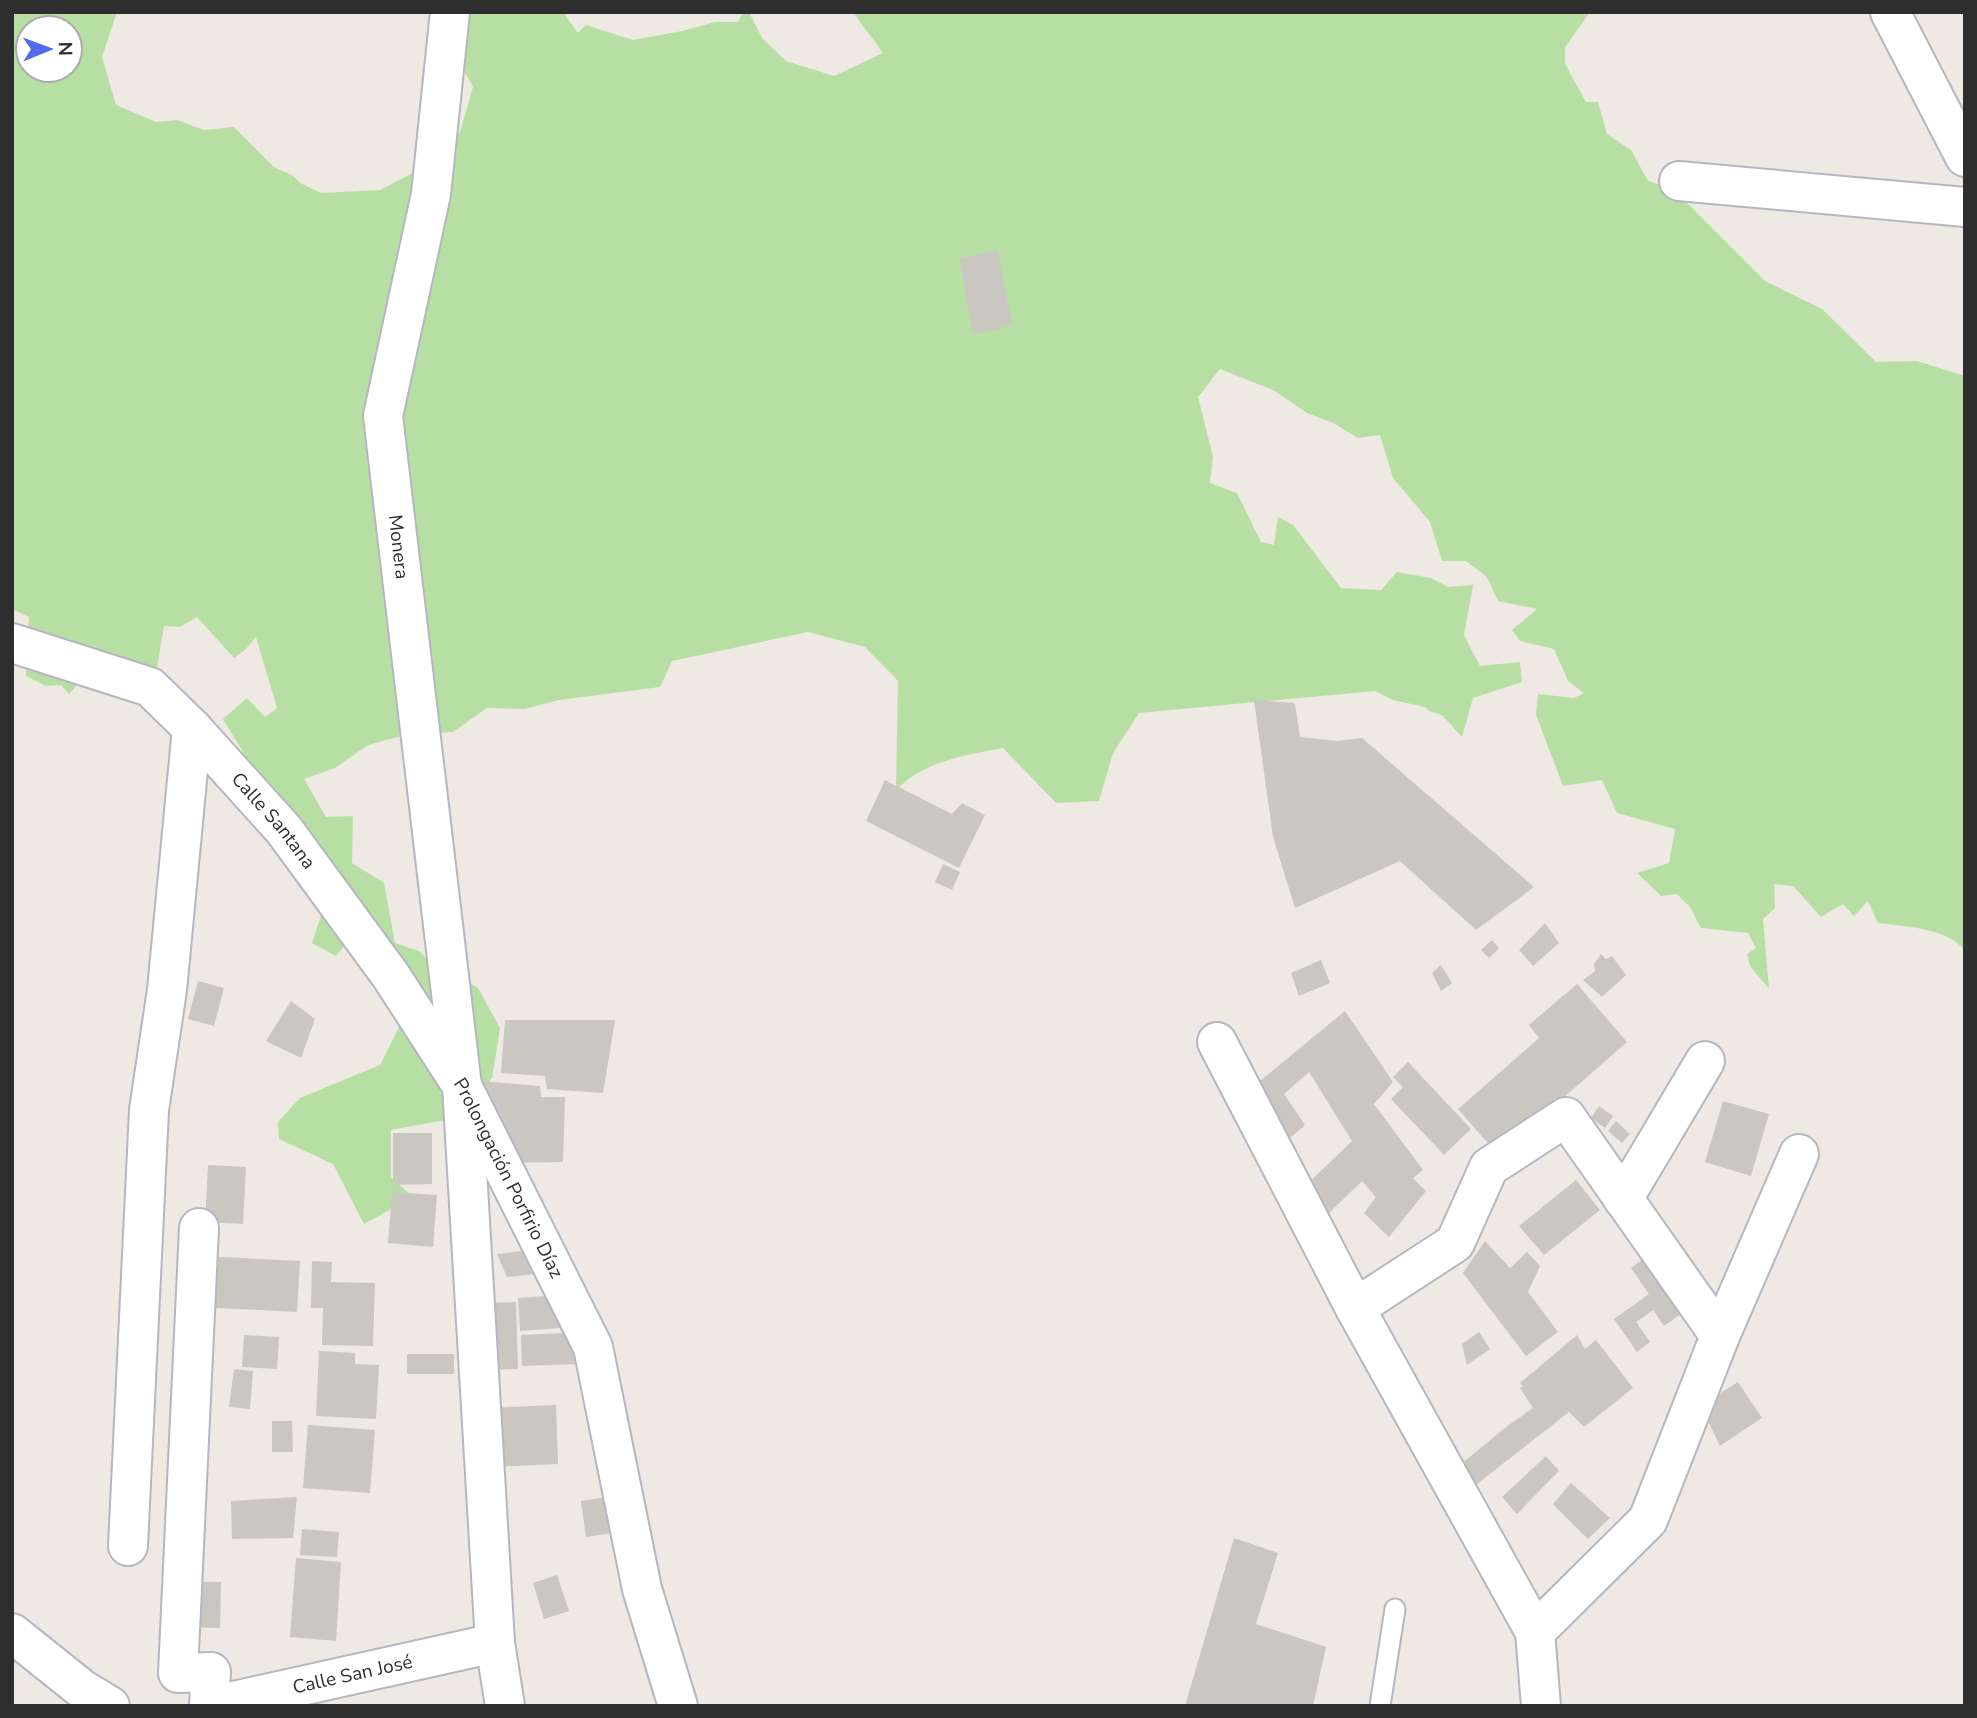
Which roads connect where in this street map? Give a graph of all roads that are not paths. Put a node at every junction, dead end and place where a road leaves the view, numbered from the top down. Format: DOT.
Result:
graph roads {
  1 [pos="450,12"];
  2 [pos="1890,12"];
  3 [pos="1965,158"];
  4 [pos="1679,181"];
  5 [pos="1965,207"];
  6 [pos="12,643"];
  7 [pos="192,728"];
  8 [pos="1217,1042"];
  9 [pos="1705,1060"];
  10 [pos="462,1086"];
  11 [pos="1799,1154"];
  12 [pos="1623,1199"];
  13 [pos="199,1228"];
  14 [pos="1355,1308"];
  15 [pos="1720,1336"];
  16 [pos="128,1546"];
  17 [pos="1395,1609"];
  18 [pos="1535,1632"];
  19 [pos="12,1633"];
  20 [pos="495,1643"];
  21 [pos="328,1692"];
  22 [pos="110,1706"];
  23 [pos="210,1706"];
  24 [pos="505,1706"];
  25 [pos="678,1706"];
  26 [pos="1380,1706"];
  27 [pos="1541,1706"];
  1 -- 10 [label="street, Monera"];
  2 -- 3 [label="street"];
  4 -- 5 [label="street"];
  6 -- 7 [label="street, Calle Santana"];
  7 -- 10 [label="street, Calle Santana"];
  7 -- 16 [label="street"];
  8 -- 14 [label="street"];
  9 -- 12 [label="street"];
  10 -- 20 [label="street, Prolongación Porfirio Díaz"];
  10 -- 25 [label="street, Prolongación Porfirio Díaz"];
  11 -- 15 [label="street"];
  12 -- 14 [label="street"];
  12 -- 15 [label="street"];
  13 -- 23 [label="street"];
  14 -- 18 [label="street"];
  15 -- 18 [label="street"];
  17 -- 26 [label="lane"];
  18 -- 27 [label="street"];
  19 -- 22 [label="street"];
  20 -- 21 [label="street, Calle San José"];
  20 -- 24 [label="street, Prolongación Porfirio Díaz"];
  21 -- 23 [label="street, Calle San José"];
}
